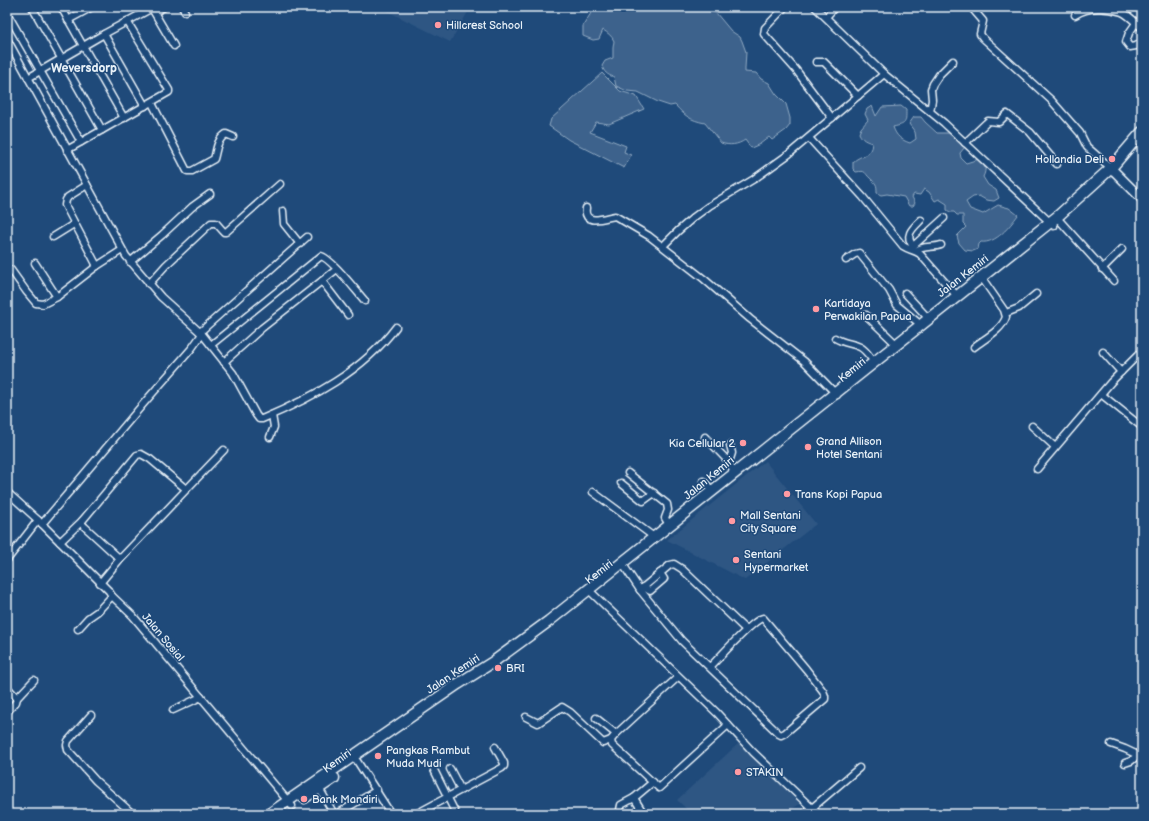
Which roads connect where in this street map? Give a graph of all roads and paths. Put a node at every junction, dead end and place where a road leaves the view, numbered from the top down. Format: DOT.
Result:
graph roads {
  1 [pos="32,7"];
  2 [pos="61,7"];
  3 [pos="90,7"];
  4 [pos="164,7"];
  5 [pos="785,7"];
  6 [pos="815,7"];
  7 [pos="835,7"];
  8 [pos="971,7"];
  9 [pos="153,9"];
  10 [pos="7,13"];
  11 [pos="1075,15"];
  12 [pos="826,17"];
  13 [pos="68,20"];
  14 [pos="127,21"];
  15 [pos="1136,23"];
  16 [pos="1142,28"];
  17 [pos="104,34"];
  18 [pos="7,39"];
  19 [pos="1142,42"];
  20 [pos="83,46"];
  21 [pos="174,46"];
  22 [pos="61,58"];
  23 [pos="953,61"];
  24 [pos="816,62"];
  25 [pos="40,70"];
  26 [pos="884,74"];
  27 [pos="28,78"];
  28 [pos="858,96"];
  29 [pos="152,103"];
  30 [pos="145,106"];
  31 [pos="930,112"];
  32 [pos="124,118"];
  33 [pos="832,118"];
  34 [pos="102,130"];
  35 [pos="1142,132"];
  36 [pos="233,137"];
  37 [pos="809,138"];
  38 [pos="1142,141"];
  39 [pos="81,142"];
  40 [pos="965,143"];
  41 [pos="67,150"];
  42 [pos="1056,164"];
  43 [pos="1114,170"];
  44 [pos="280,184"];
  45 [pos="87,186"];
  46 [pos="210,194"];
  47 [pos="1142,199"];
  48 [pos="586,208"];
  49 [pos="283,211"];
  50 [pos="944,218"];
  51 [pos="922,220"];
  52 [pos="1055,223"];
  53 [pos="74,224"];
  54 [pos="53,237"];
  55 [pos="307,237"];
  56 [pos="300,244"];
  57 [pos="941,245"];
  58 [pos="663,246"];
  59 [pos="913,249"];
  60 [pos="1122,249"];
  61 [pos="122,250"];
  62 [pos="846,260"];
  63 [pos="130,262"];
  64 [pos="35,263"];
  65 [pos="97,266"];
  66 [pos="337,269"];
  67 [pos="1102,269"];
  68 [pos="11,270"];
  69 [pos="322,281"];
  70 [pos="984,281"];
  71 [pos="1114,282"];
  72 [pos="149,284"];
  73 [pos="905,294"];
  74 [pos="1036,294"];
  75 [pos="957,296"];
  76 [pos="57,297"];
  77 [pos="365,301"];
  78 [pos="1006,314"];
  79 [pos="348,315"];
  80 [pos="866,315"];
  81 [pos="922,326"];
  82 [pos="396,327"];
  83 [pos="201,333"];
  84 [pos="835,338"];
  85 [pos="896,344"];
  86 [pos="211,345"];
  87 [pos="974,347"];
  88 [pos="1142,351"];
  89 [pos="1103,352"];
  90 [pos="224,362"];
  91 [pos="874,362"];
  92 [pos="1121,372"];
  93 [pos="1101,394"];
  94 [pos="837,395"];
  95 [pos="272,415"];
  96 [pos="1032,426"];
  97 [pos="1142,427"];
  98 [pos="270,437"];
  99 [pos="705,437"];
  100 [pos="730,445"];
  101 [pos="1056,447"];
  102 [pos="224,450"];
  103 [pos="729,462"];
  104 [pos="1037,469"];
  105 [pos="628,473"];
  106 [pos="734,473"];
  107 [pos="703,480"];
  108 [pos="621,483"];
  109 [pos="186,489"];
  110 [pos="713,490"];
  111 [pos="7,492"];
  112 [pos="593,492"];
  113 [pos="654,493"];
  114 [pos="82,521"];
  115 [pos="40,522"];
  116 [pos="669,525"];
  117 [pos="654,537"];
  118 [pos="60,542"];
  119 [pos="120,559"];
  120 [pos="7,560"];
  121 [pos="623,565"];
  122 [pos="100,583"];
  123 [pos="642,588"];
  124 [pos="592,593"];
  125 [pos="112,596"];
  126 [pos="78,629"];
  127 [pos="746,630"];
  128 [pos="710,667"];
  129 [pos="678,676"];
  130 [pos="34,680"];
  131 [pos="7,687"];
  132 [pos="200,697"];
  133 [pos="17,698"];
  134 [pos="172,710"];
  135 [pos="7,712"];
  136 [pos="91,715"];
  137 [pos="526,717"];
  138 [pos="596,718"];
  139 [pos="728,725"];
  140 [pos="616,734"];
  141 [pos="611,740"];
  142 [pos="1111,744"];
  143 [pos="495,747"];
  144 [pos="1140,756"];
  145 [pos="357,761"];
  146 [pos="1124,763"];
  147 [pos="859,768"];
  148 [pos="450,769"];
  149 [pos="434,770"];
  150 [pos="653,782"];
  151 [pos="319,788"];
  152 [pos="377,790"];
  153 [pos="461,790"];
  154 [pos="448,797"];
  155 [pos="634,798"];
  156 [pos="290,803"];
  157 [pos="812,808"];
  158 [pos="133,814"];
  159 [pos="269,814"];
  160 [pos="280,814"];
  161 [pos="336,814"];
  162 [pos="391,814"];
  163 [pos="416,814"];
  164 [pos="456,814"];
  165 [pos="623,814"];
  166 [pos="644,814"];
  167 [pos="805,814"];
  168 [pos="818,814"];
  1 -- 22 [label="street"];
  2 -- 13 [label="street"];
  3 -- 13 [label="street"];
  4 -- 9 [label="street"];
  5 -- 33 [label="street"];
  6 -- 12 [label="street"];
  7 -- 12 [label="street"];
  8 -- 43 [label="street"];
  9 -- 14 [label="street"];
  9 -- 21 [label="street"];
  10 -- 25 [label="street"];
  11 -- 15 [label="street"];
  12 -- 26 [label="street"];
  13 -- 20 [label="street"];
  14 -- 17 [label="street"];
  14 -- 29 [label="street"];
  15 -- 16 [label="street"];
  15 -- 19 [label="street"];
  17 -- 20 [label="street"];
  17 -- 30 [label="street"];
  18 -- 27 [label="street"];
  20 -- 22 [label="street"];
  20 -- 32 [label="street"];
  22 -- 25 [label="street"];
  22 -- 34 [label="street"];
  23 -- 31 [label="street"];
  24 -- 28 [label="street"];
  25 -- 27 [label="street"];
  25 -- 39 [label="street"];
  26 -- 28 [label="street"];
  26 -- 31 [label="street"];
  27 -- 41 [label="street"];
  28 -- 33 [label="street"];
  29 -- 30 [label="street"];
  29 -- 36 [label="street"];
  30 -- 32 [label="street"];
  31 -- 40 [label="street"];
  32 -- 34 [label="street"];
  33 -- 37 [label="street"];
  34 -- 39 [label="street"];
  35 -- 43 [label="highway, Jalan Kemiri"];
  37 -- 58 [label="street"];
  37 -- 59 [label="street"];
  38 -- 43 [label="highway, Jalan Kemiri"];
  39 -- 41 [label="street"];
  40 -- 42 [label="street"];
  40 -- 52 [label="street"];
  41 -- 45 [label="street"];
  43 -- 47 [label="street"];
  43 -- 52 [label="highway, Jalan Kemiri"];
  44 -- 72 [label="street"];
  45 -- 53 [label="street"];
  45 -- 61 [label="street"];
  46 -- 63 [label="street"];
  48 -- 58 [label="street"];
  49 -- 56 [label="street"];
  50 -- 59 [label="street"];
  51 -- 59 [label="street"];
  52 -- 67 [label="street"];
  52 -- 70 [label="highway, Jalan Kemiri"];
  52 -- 75 [label="highway, Jalan Kemiri"];
  53 -- 54 [label="street"];
  53 -- 65 [label="street"];
  55 -- 56 [label="street"];
  56 -- 83 [label="street"];
  57 -- 59 [label="street"];
  58 -- 94 [label="street"];
  59 -- 75 [label="street"];
  60 -- 67 [label="street"];
  61 -- 63 [label="street"];
  61 -- 65 [label="street"];
  62 -- 81 [label="street"];
  63 -- 72 [label="street"];
  64 -- 76 [label="street"];
  65 -- 76 [label="street"];
  66 -- 69 [label="street"];
  66 -- 77 [label="street"];
  66 -- 86 [label="street"];
  67 -- 71 [label="street"];
  68 -- 76 [label="street"];
  69 -- 79 [label="street"];
  69 -- 90 [label="street"];
  70 -- 78 [label="street"];
  70 -- 81 [label="highway, Jalan Kemiri"];
  72 -- 83 [label="street"];
  73 -- 81 [label="street"];
  74 -- 78 [label="street"];
  75 -- 81 [label="highway, Jalan Kemiri"];
  78 -- 87 [label="street"];
  80 -- 85 [label="street"];
  81 -- 85 [label="highway, Jalan Kemiri"];
  81 -- 94 [label="highway, Kemiri"];
  82 -- 95 [label="street"];
  83 -- 86 [label="street"];
  83 -- 115 [label="street"];
  84 -- 91 [label="street"];
  85 -- 91 [label="highway, Jalan Kemiri"];
  86 -- 90 [label="street"];
  88 -- 92 [label="street"];
  89 -- 92 [label="street"];
  90 -- 95 [label="street"];
  91 -- 94 [label="highway, Jalan Kemiri"];
  92 -- 93 [label="street"];
  93 -- 97 [label="street"];
  93 -- 101 [label="street"];
  94 -- 106 [label="highway, Jalan Kemiri"];
  94 -- 121 [label="highway, Kemiri"];
  95 -- 98 [label="street"];
  96 -- 101 [label="street"];
  99 -- 103 [label="street"];
  100 -- 103 [label="street"];
  101 -- 104 [label="street"];
  102 -- 109 [label="street"];
  103 -- 106 [label="street"];
  105 -- 113 [label="street"];
  106 -- 110 [label="highway, Jalan Kemiri"];
  107 -- 110 [label="street"];
  108 -- 113 [label="street"];
  109 -- 114 [label="street"];
  109 -- 119 [label="street"];
  110 -- 116 [label="highway, Jalan Kemiri"];
  111 -- 115 [label="street, Jalan Sosial"];
  112 -- 117 [label="street"];
  113 -- 116 [label="street"];
  114 -- 118 [label="street"];
  114 -- 119 [label="street"];
  115 -- 118 [label="street, Jalan Sosial"];
  115 -- 120 [label="street"];
  116 -- 117 [label="highway, Jalan Kemiri"];
  117 -- 121 [label="highway, Jalan Kemiri"];
  118 -- 122 [label="street, Jalan Sosial"];
  119 -- 122 [label="street"];
  121 -- 123 [label="street"];
  121 -- 124 [label="highway, Kemiri"];
  121 -- 156 [label="highway, Jalan Kemiri"];
  122 -- 125 [label="street, Jalan Sosial"];
  123 -- 127 [label="street"];
  123 -- 128 [label="street"];
  124 -- 129 [label="street"];
  124 -- 145 [label="highway, Kemiri"];
  125 -- 126 [label="street"];
  125 -- 132 [label="street, Jalan Sosial"];
  127 -- 128 [label="street"];
  127 -- 128 [label="street"];
  129 -- 139 [label="street"];
  129 -- 140 [label="street"];
  130 -- 133 [label="street"];
  131 -- 133 [label="street"];
  132 -- 134 [label="street"];
  132 -- 156 [label="street, Jalan Sosial"];
  133 -- 135 [label="street"];
  136 -- 158 [label="street"];
  137 -- 141 [label="street"];
  138 -- 140 [label="street"];
  139 -- 150 [label="street"];
  139 -- 157 [label="street"];
  140 -- 141 [label="street"];
  141 -- 150 [label="street"];
  142 -- 144 [label="street"];
  143 -- 153 [label="street"];
  144 -- 146 [label="street"];
  145 -- 151 [label="highway, Kemiri"];
  145 -- 152 [label="street"];
  147 -- 157 [label="street"];
  148 -- 153 [label="street"];
  149 -- 154 [label="street"];
  150 -- 155 [label="street"];
  151 -- 156 [label="highway, Kemiri"];
  151 -- 161 [label="street"];
  152 -- 161 [label="street"];
  152 -- 162 [label="street"];
  153 -- 154 [label="street"];
  154 -- 163 [label="street"];
  154 -- 164 [label="street"];
  155 -- 165 [label="street"];
  155 -- 166 [label="street"];
  156 -- 159 [label="highway, Jalan Kemiri"];
  156 -- 160 [label="highway, Kemiri"];
  157 -- 167 [label="street"];
  157 -- 168 [label="street"];
}
